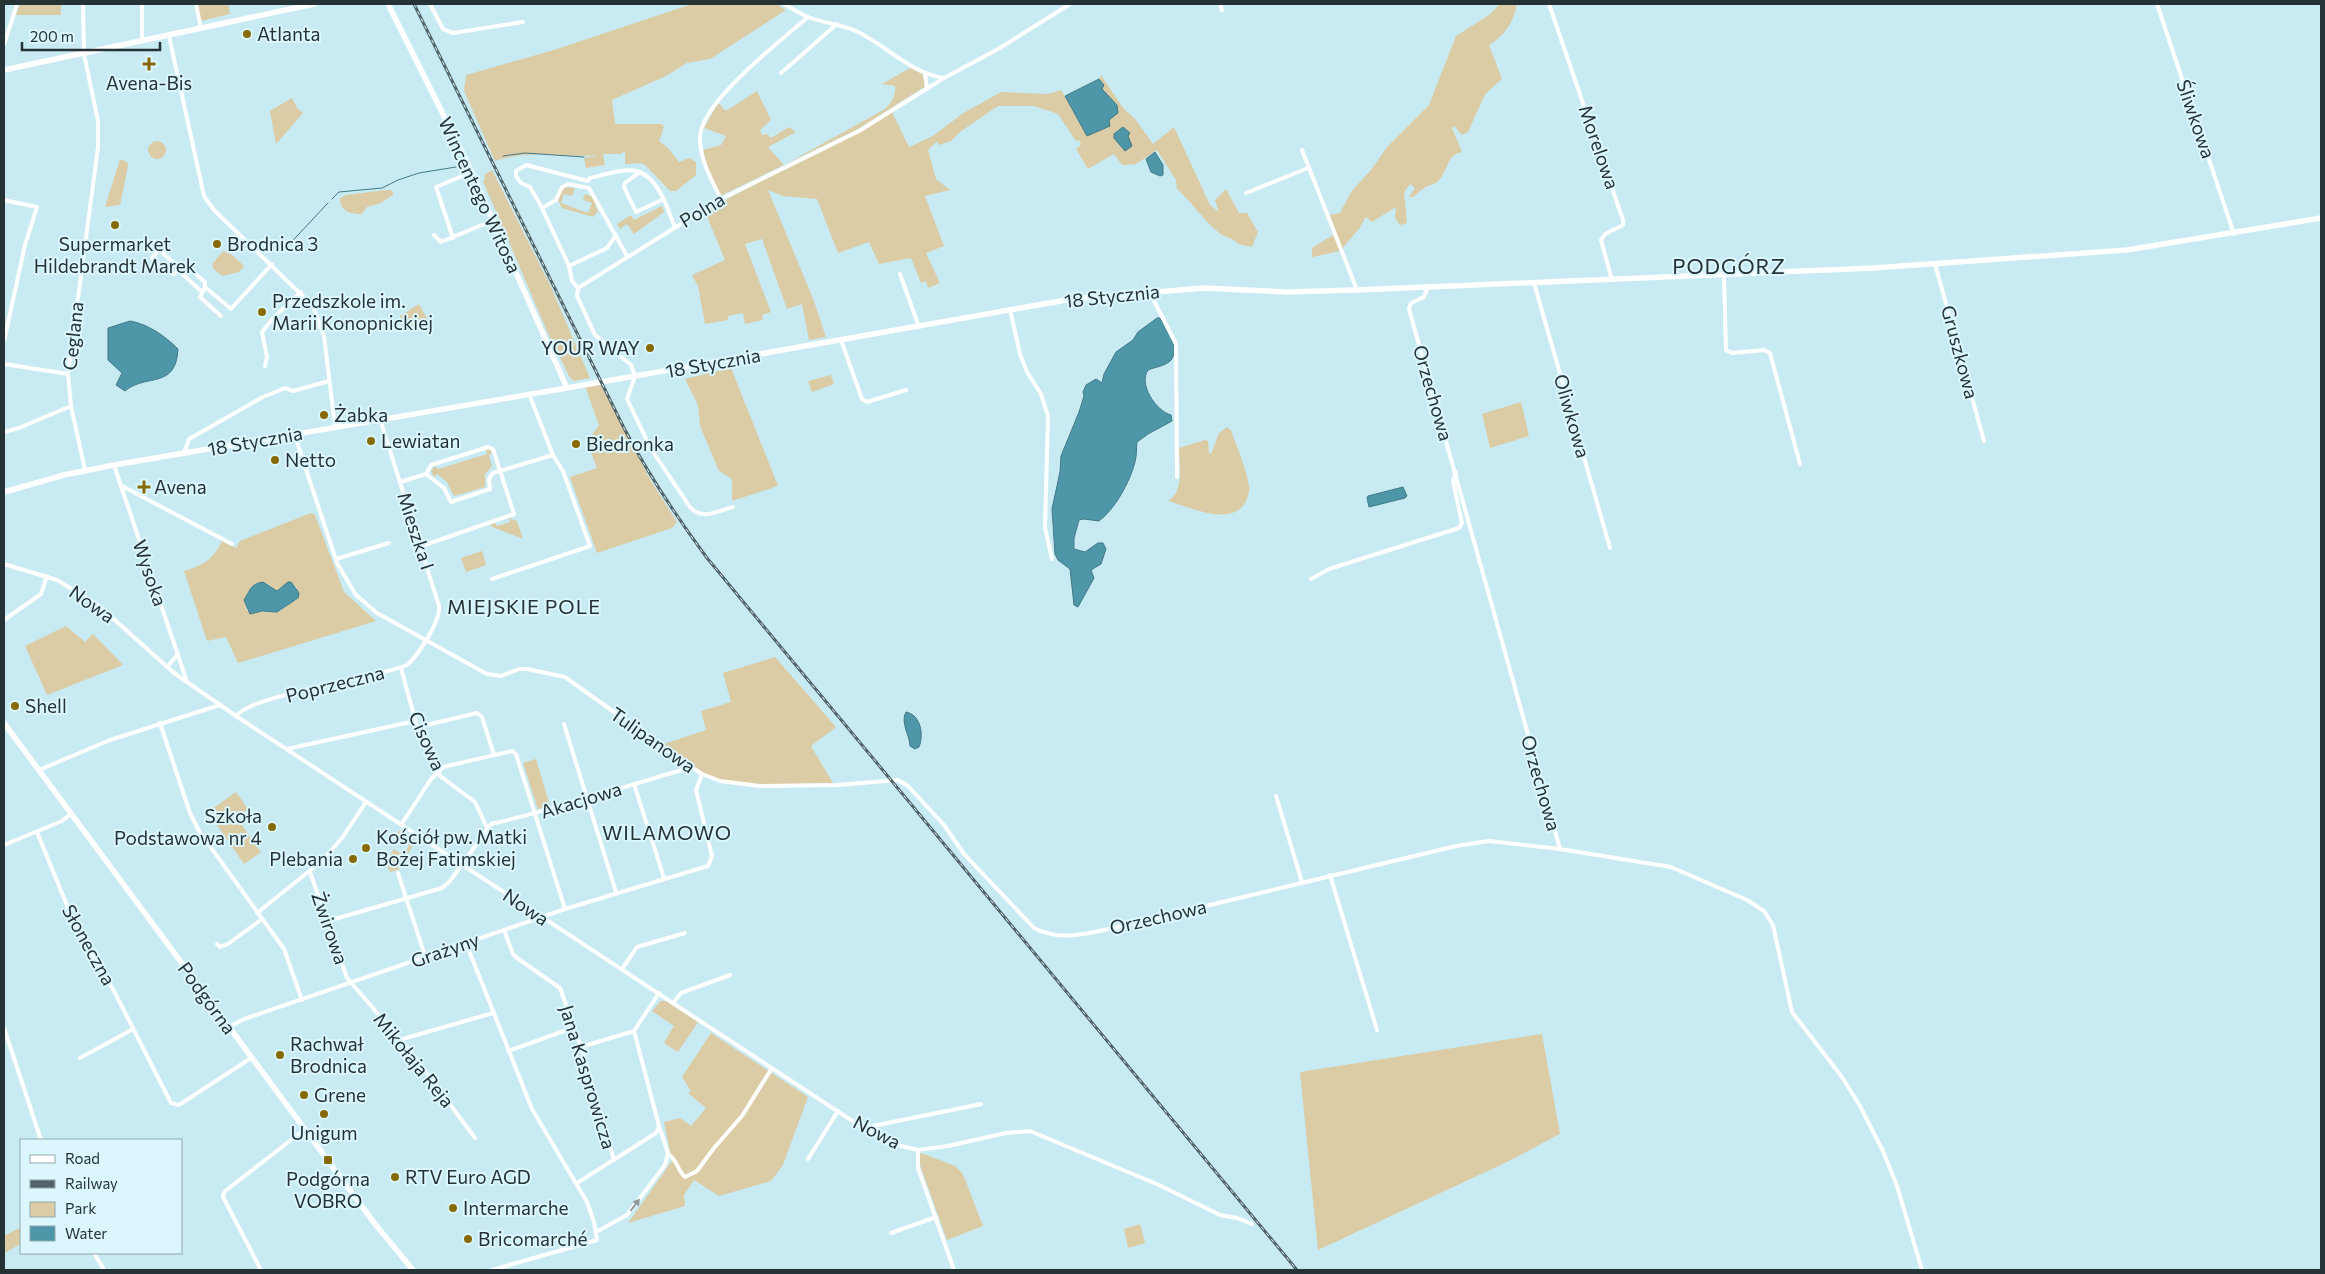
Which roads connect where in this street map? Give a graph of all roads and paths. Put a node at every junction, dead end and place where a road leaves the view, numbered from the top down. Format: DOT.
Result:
graph roads {
  1 [pos="17,4"];
  2 [pos="83,4"];
  3 [pos="142,4"];
  4 [pos="196,4"];
  5 [pos="314,4"];
  6 [pos="388,4"];
  7 [pos="430,4"];
  8 [pos="784,4"];
  9 [pos="1070,4"];
  10 [pos="1220,4"];
  11 [pos="1549,4"];
  12 [pos="2157,4"];
  13 [pos="1222,10"];
  14 [pos="808,17"];
  15 [pos="523,22"];
  16 [pos="837,24"];
  17 [pos="201,29"];
  18 [pos="169,36"];
  19 [pos="142,41"];
  20 [pos="4,45"];
  21 [pos="84,54"];
  22 [pos="4,70"];
  23 [pos="781,73"];
  24 [pos="925,73"];
  25 [pos="944,78"];
  26 [pos="927,88"];
  27 [pos="1302,150"];
  28 [pos="1308,168"];
  29 [pos="627,170"];
  30 [pos="472,172"];
  31 [pos="640,172"];
  32 [pos="634,176"];
  33 [pos="1246,193"];
  34 [pos="664,199"];
  35 [pos="720,199"];
  36 [pos="4,200"];
  37 [pos="542,208"];
  38 [pos="2321,218"];
  39 [pos="494,220"];
  40 [pos="675,227"];
  41 [pos="2234,234"];
  42 [pos="434,235"];
  43 [pos="616,235"];
  44 [pos="454,238"];
  45 [pos="148,246"];
  46 [pos="156,253"];
  47 [pos="627,256"];
  48 [pos="272,264"];
  49 [pos="1935,264"];
  50 [pos="569,266"];
  51 [pos="180,270"];
  52 [pos="900,274"];
  53 [pos="1724,276"];
  54 [pos="1612,280"];
  55 [pos="1534,283"];
  56 [pos="205,287"];
  57 [pos="1428,287"];
  58 [pos="578,288"];
  59 [pos="1357,290"];
  60 [pos="201,291"];
  61 [pos="301,292"];
  62 [pos="1149,292"];
  63 [pos="1010,310"];
  64 [pos="221,316"];
  65 [pos="919,327"];
  66 [pos="841,340"];
  67 [pos="4,342"];
  68 [pos="4,364"];
  69 [pos="265,366"];
  70 [pos="68,374"];
  71 [pos="635,376"];
  72 [pos="329,381"];
  73 [pos="567,388"];
  74 [pos="906,390"];
  75 [pos="529,394"];
  76 [pos="71,406"];
  77 [pos="380,420"];
  78 [pos="335,426"];
  79 [pos="4,432"];
  80 [pos="294,434"];
  81 [pos="1984,441"];
  82 [pos="184,453"];
  83 [pos="553,455"];
  84 [pos="1800,464"];
  85 [pos="114,465"];
  86 [pos="85,470"];
  87 [pos="500,471"];
  88 [pos="1456,472"];
  89 [pos="426,474"];
  90 [pos="1176,477"];
  91 [pos="400,482"];
  92 [pos="120,485"];
  93 [pos="4,492"];
  94 [pos="733,507"];
  95 [pos="389,543"];
  96 [pos="232,544"];
  97 [pos="422,546"];
  98 [pos="1610,548"];
  99 [pos="336,559"];
  100 [pos="1052,559"];
  101 [pos="4,564"];
  102 [pos="46,576"];
  103 [pos="492,579"];
  104 [pos="1311,579"];
  105 [pos="4,620"];
  106 [pos="425,640"];
  107 [pos="178,654"];
  108 [pos="167,666"];
  109 [pos="401,668"];
  110 [pos="187,682"];
  111 [pos="220,705"];
  112 [pos="236,716"];
  113 [pos="415,721"];
  114 [pos="4,723"];
  115 [pos="160,724"];
  116 [pos="564,724"];
  117 [pos="418,727"];
  118 [pos="286,749"];
  119 [pos="494,755"];
  120 [pos="688,765"];
  121 [pos="39,770"];
  122 [pos="438,770"];
  123 [pos="702,774"];
  124 [pos="634,784"];
  125 [pos="1276,796"];
  126 [pos="586,799"];
  127 [pos="366,802"];
  128 [pos="71,814"];
  129 [pos="534,814"];
  130 [pos="401,825"];
  131 [pos="487,828"];
  132 [pos="37,832"];
  133 [pos="4,845"];
  134 [pos="1560,849"];
  135 [pos="461,865"];
  136 [pos="310,872"];
  137 [pos="398,873"];
  138 [pos="1330,875"];
  139 [pos="664,878"];
  140 [pos="1302,882"];
  141 [pos="616,892"];
  142 [pos="406,900"];
  143 [pos="565,909"];
  144 [pos="257,913"];
  145 [pos="540,917"];
  146 [pos="262,919"];
  147 [pos="328,921"];
  148 [pos="504,930"];
  149 [pos="685,933"];
  150 [pos="1055,936"];
  151 [pos="217,944"];
  152 [pos="466,944"];
  153 [pos="425,956"];
  154 [pos="622,970"];
  155 [pos="730,975"];
  156 [pos="351,982"];
  157 [pos="659,993"];
  158 [pos="302,1000"];
  159 [pos="673,1003"];
  160 [pos="493,1013"];
  161 [pos="229,1027"];
  162 [pos="575,1027"];
  163 [pos="4,1028"];
  164 [pos="133,1028"];
  165 [pos="1377,1030"];
  166 [pos="634,1031"];
  167 [pos="399,1040"];
  168 [pos="581,1047"];
  169 [pos="508,1051"];
  170 [pos="80,1058"];
  171 [pos="251,1058"];
  172 [pos="772,1068"];
  173 [pos="981,1104"];
  174 [pos="838,1111"];
  175 [pos="659,1126"];
  176 [pos="863,1128"];
  177 [pos="305,1130"];
  178 [pos="475,1138"];
  179 [pos="41,1139"];
  180 [pos="918,1150"];
  181 [pos="668,1153"];
  182 [pos="808,1159"];
  183 [pos="614,1160"];
  184 [pos="577,1182"];
  185 [pos="936,1217"];
  186 [pos="1252,1224"];
  187 [pos="596,1232"];
  188 [pos="892,1233"];
  189 [pos="95,1254"];
  190 [pos="104,1270"];
  191 [pos="261,1270"];
  192 [pos="413,1270"];
  193 [pos="492,1270"];
  194 [pos="954,1270"];
  195 [pos="1922,1270"];
  1 -- 20 [label="street"];
  2 -- 21 [label="street, Ceglana"];
  3 -- 19 [label="street"];
  4 -- 17 [label="street"];
  5 -- 17 [label="street"];
  6 -- 30 [label="street, Wincentego Witosa"];
  7 -- 15 [label="street"];
  8 -- 14 [label="street"];
  9 -- 25 [label="street, Polna"];
  10 -- 13 [label="street"];
  11 -- 54 [label="street, Morelowa"];
  12 -- 41 [label="street, Śliwkowa"];
  14 -- 16 [label="street"];
  14 -- 35 [label="street"];
  16 -- 23 [label="street"];
  16 -- 24 [label="street"];
  17 -- 18 [label="street"];
  18 -- 19 [label="street"];
  18 -- 48 [label="street"];
  19 -- 21 [label="street"];
  21 -- 22 [label="street"];
  21 -- 70 [label="street, Ceglana"];
  24 -- 25 [label="street"];
  24 -- 26 [label="street"];
  25 -- 26 [label="street, Polna"];
  26 -- 35 [label="street, Polna"];
  27 -- 28 [label="street"];
  28 -- 33 [label="street"];
  28 -- 59 [label="street"];
  29 -- 31 [label="street"];
  29 -- 32 [label="street"];
  29 -- 37 [label="street"];
  30 -- 39 [label="street, Wincentego Witosa"];
  30 -- 44 [label="street"];
  31 -- 32 [label="street"];
  31 -- 34 [label="street"];
  32 -- 34 [label="street"];
  34 -- 40 [label="street"];
  35 -- 40 [label="street, Polna"];
  36 -- 67 [label="street"];
  37 -- 43 [label="street"];
  37 -- 50 [label="street"];
  38 -- 41 [label="street, 18 Stycznia"];
  39 -- 44 [label="street"];
  39 -- 73 [label="street, Wincentego Witosa"];
  40 -- 47 [label="street, Polna"];
  41 -- 49 [label="street, 18 Stycznia"];
  42 -- 44 [label="street"];
  43 -- 47 [label="street"];
  43 -- 50 [label="street"];
  45 -- 46 [label="street"];
  46 -- 51 [label="street"];
  46 -- 51 [label="street"];
  47 -- 58 [label="street, Polna"];
  48 -- 56 [label="street"];
  48 -- 61 [label="street"];
  49 -- 53 [label="street, 18 Stycznia"];
  49 -- 81 [label="street, Gruszkowa"];
  50 -- 58 [label="street"];
  51 -- 56 [label="street"];
  51 -- 60 [label="street"];
  52 -- 65 [label="street"];
  53 -- 54 [label="street, 18 Stycznia"];
  53 -- 84 [label="street"];
  54 -- 55 [label="street, 18 Stycznia"];
  55 -- 57 [label="street, 18 Stycznia"];
  55 -- 98 [label="street, Oliwkowa"];
  56 -- 60 [label="street"];
  57 -- 59 [label="street, 18 Stycznia"];
  57 -- 88 [label="street, Orzechowa"];
  58 -- 71 [label="street"];
  59 -- 62 [label="street, 18 Stycznia"];
  60 -- 64 [label="street"];
  61 -- 69 [label="street"];
  61 -- 72 [label="street"];
  62 -- 63 [label="street, 18 Stycznia"];
  62 -- 90 [label="street"];
  63 -- 65 [label="street, 18 Stycznia"];
  63 -- 100 [label="street"];
  65 -- 66 [label="street, 18 Stycznia"];
  66 -- 71 [label="street, 18 Stycznia"];
  66 -- 74 [label="street"];
  68 -- 70 [label="street"];
  70 -- 76 [label="street, Ceglana"];
  71 -- 73 [label="street, 18 Stycznia"];
  71 -- 94 [label="street"];
  72 -- 78 [label="street"];
  72 -- 82 [label="street"];
  73 -- 75 [label="street, 18 Stycznia"];
  75 -- 77 [label="street, 18 Stycznia"];
  75 -- 83 [label="street"];
  76 -- 79 [label="street"];
  76 -- 86 [label="street, Ceglana"];
  77 -- 78 [label="street, 18 Stycznia"];
  77 -- 91 [label="street, Mieszka I"];
  78 -- 80 [label="street, 18 Stycznia"];
  80 -- 82 [label="street, 18 Stycznia"];
  80 -- 99 [label="street, Tulipanowa"];
  82 -- 85 [label="street, 18 Stycznia"];
  83 -- 87 [label="street"];
  83 -- 103 [label="street"];
  85 -- 86 [label="street, 18 Stycznia"];
  85 -- 92 [label="street, Wysoka"];
  86 -- 93 [label="street, 18 Stycznia"];
  87 -- 89 [label="street"];
  87 -- 89 [label="street"];
  87 -- 97 [label="street"];
  88 -- 104 [label="street"];
  88 -- 134 [label="street, Orzechowa"];
  89 -- 91 [label="street"];
  91 -- 97 [label="street, Mieszka I"];
  92 -- 96 [label="street"];
  92 -- 107 [label="street, Wysoka"];
  95 -- 99 [label="street"];
  97 -- 106 [label="street, Mieszka I"];
  99 -- 106 [label="street, Tulipanowa"];
  101 -- 102 [label="street, Nowa"];
  102 -- 105 [label="street"];
  102 -- 108 [label="street, Nowa"];
  106 -- 109 [label="street, Poprzeczna"];
  106 -- 120 [label="street, Tulipanowa"];
  107 -- 108 [label="street"];
  107 -- 110 [label="street, Wysoka"];
  108 -- 110 [label="street, Nowa"];
  109 -- 112 [label="street, Poprzeczna"];
  109 -- 113 [label="street, Cisowa"];
  110 -- 111 [label="street, Nowa"];
  111 -- 112 [label="street, Nowa"];
  111 -- 115 [label="street"];
  112 -- 118 [label="street, Nowa"];
  113 -- 117 [label="street, Cisowa"];
  113 -- 118 [label="street"];
  114 -- 121 [label="street, Podgórna"];
  115 -- 121 [label="street"];
  115 -- 144 [label="street"];
  116 -- 126 [label="street"];
  117 -- 119 [label="street"];
  117 -- 122 [label="street, Cisowa"];
  118 -- 127 [label="street, Nowa"];
  119 -- 122 [label="street"];
  119 -- 129 [label="street"];
  120 -- 123 [label="street, Tulipanowa"];
  120 -- 124 [label="street, Akacjowa"];
  121 -- 128 [label="street, Podgórna"];
  122 -- 130 [label="street"];
  122 -- 131 [label="street, Cisowa"];
  123 -- 139 [label="street, Grażyny"];
  123 -- 150 [label="street, Tulipanowa"];
  124 -- 126 [label="street, Akacjowa"];
  124 -- 139 [label="street"];
  125 -- 140 [label="street"];
  126 -- 129 [label="street, Akacjowa"];
  126 -- 141 [label="street"];
  127 -- 130 [label="street, Nowa"];
  127 -- 136 [label="street"];
  128 -- 132 [label="street"];
  128 -- 161 [label="street, Podgórna"];
  129 -- 131 [label="street, Akacjowa"];
  129 -- 143 [label="street"];
  130 -- 135 [label="street, Nowa"];
  131 -- 135 [label="street"];
  132 -- 133 [label="street"];
  132 -- 164 [label="street, Słoneczna"];
  134 -- 138 [label="street, Orzechowa"];
  134 -- 195 [label="street"];
  135 -- 142 [label="street"];
  135 -- 145 [label="street, Nowa"];
  136 -- 144 [label="street"];
  136 -- 147 [label="street, Żwirowa"];
  137 -- 142 [label="street"];
  138 -- 140 [label="street, Orzechowa"];
  138 -- 165 [label="street"];
  139 -- 141 [label="street, Grażyny"];
  140 -- 150 [label="street, Orzechowa"];
  141 -- 143 [label="street, Grażyny"];
  142 -- 147 [label="street"];
  142 -- 153 [label="street"];
  143 -- 145 [label="street, Grażyny"];
  144 -- 146 [label="street"];
  145 -- 148 [label="street, Grażyny"];
  145 -- 154 [label="street, Nowa"];
  146 -- 151 [label="street"];
  146 -- 158 [label="street"];
  147 -- 156 [label="street, Żwirowa"];
  148 -- 152 [label="street, Grażyny"];
  148 -- 162 [label="street, Jana Kasprowicza"];
  149 -- 154 [label="street"];
  152 -- 153 [label="street, Grażyny"];
  152 -- 160 [label="street"];
  153 -- 156 [label="street, Grażyny"];
  154 -- 157 [label="street, Nowa"];
  155 -- 159 [label="street"];
  156 -- 158 [label="street, Grażyny"];
  156 -- 167 [label="street, Mikołaja Reja"];
  157 -- 159 [label="street, Nowa"];
  157 -- 166 [label="street"];
  158 -- 161 [label="street, Grażyny"];
  159 -- 172 [label="street, Nowa"];
  160 -- 167 [label="street"];
  160 -- 169 [label="street"];
  161 -- 171 [label="street, Podgórna"];
  162 -- 168 [label="street, Jana Kasprowicza"];
  162 -- 169 [label="street"];
  163 -- 179 [label="street"];
  164 -- 170 [label="street"];
  164 -- 171 [label="street, Słoneczna"];
  166 -- 168 [label="street"];
  166 -- 175 [label="street"];
  167 -- 178 [label="street, Mikołaja Reja"];
  168 -- 183 [label="street, Jana Kasprowicza"];
  169 -- 184 [label="street"];
  171 -- 177 [label="street, Podgórna"];
  172 -- 174 [label="street, Nowa"];
  172 -- 181 [label="street"];
  173 -- 176 [label="street"];
  174 -- 176 [label="street, Nowa"];
  174 -- 182 [label="street, Nowa"];
  175 -- 181 [label="street"];
  175 -- 183 [label="street"];
  176 -- 180 [label="street, Nowa"];
  177 -- 191 [label="street"];
  177 -- 192 [label="street, Podgórna"];
  180 -- 185 [label="street"];
  180 -- 186 [label="street"];
  187 -- 181 [label="street, one-way"];
  183 -- 184 [label="street"];
  184 -- 187 [label="street"];
  185 -- 188 [label="street"];
  185 -- 194 [label="street"];
  187 -- 193 [label="street"];
  189 -- 190 [label="street"];
}
